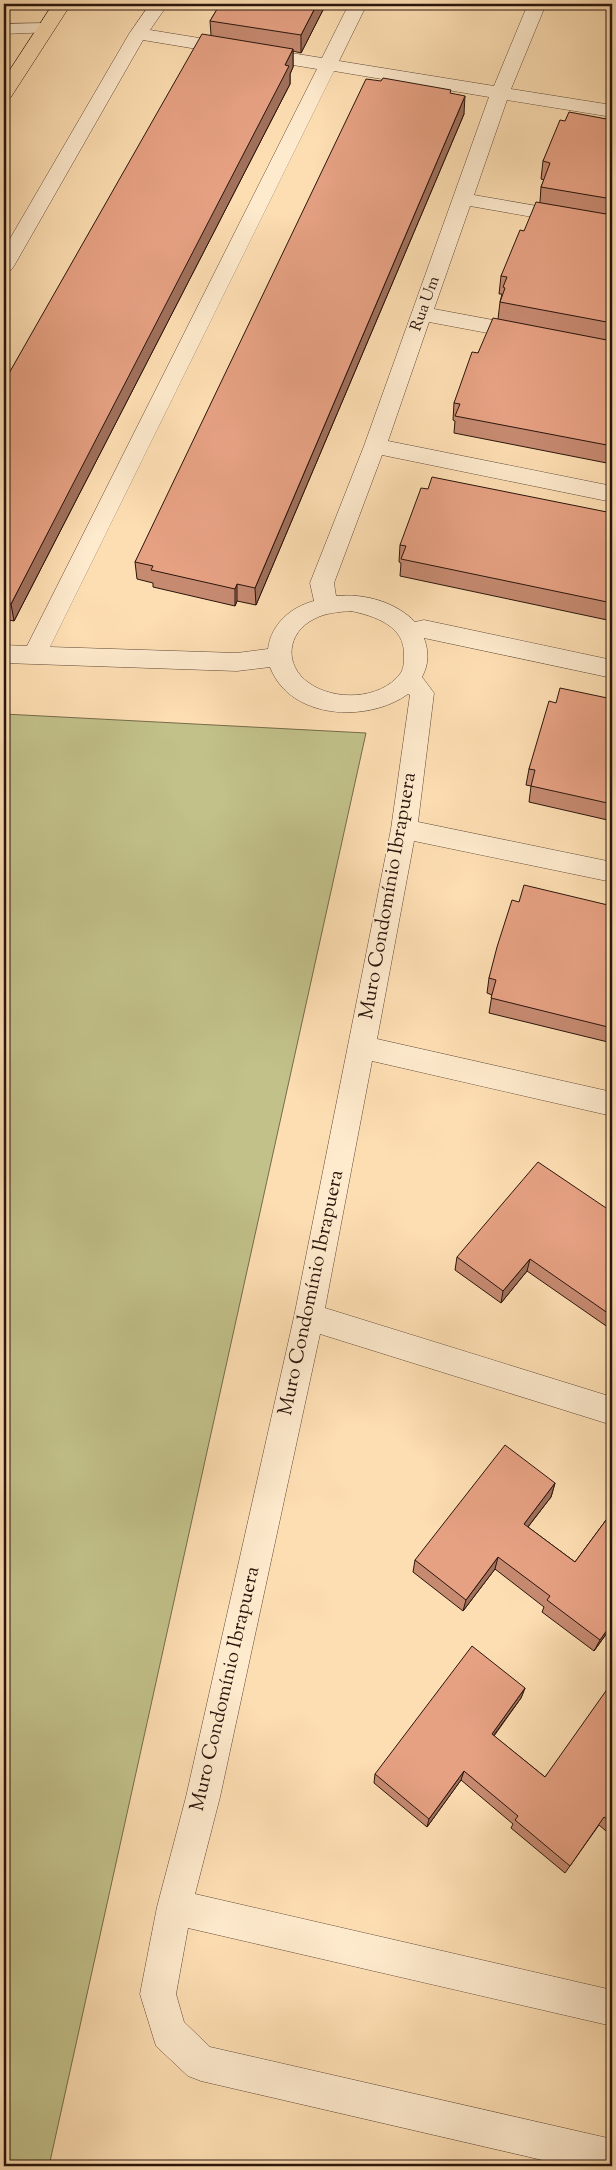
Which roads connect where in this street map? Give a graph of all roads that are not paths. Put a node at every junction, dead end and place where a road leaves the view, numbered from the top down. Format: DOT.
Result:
graph roads {
  1 [pos="62,4"];
  2 [pos="159,4"];
  3 [pos="358,4"];
  4 [pos="537,4"];
  5 [pos="45,28"];
  6 [pos="4,29"];
  7 [pos="138,34"];
  8 [pos="328,65"];
  9 [pos="4,93"];
  10 [pos="500,93"];
  11 [pos="612,111"];
  12 [pos="463,199"];
  13 [pos="612,225"];
  14 [pos="4,266"];
  15 [pos="423,314"];
  16 [pos="546,337"];
  17 [pos="374,446"];
  18 [pos="612,494"];
  19 [pos="327,605"];
  20 [pos="410,632"];
  21 [pos="4,654"];
  22 [pos="35,654"];
  23 [pos="278,657"];
  24 [pos="612,669"];
  25 [pos="409,679"];
  26 [pos="404,829"];
  27 [pos="612,872"];
  28 [pos="362,1047"];
  29 [pos="612,1104"];
  30 [pos="309,1317"];
  31 [pos="612,1411"];
  32 [pos="174,1907"];
  33 [pos="612,2008"];
  34 [pos="612,2158"];
  1 -- 5 [label="main road"];
  2 -- 7 [label="street"];
  3 -- 8 [label="street"];
  4 -- 10 [label="street, Rua Um"];
  5 -- 6 [label="street"];
  5 -- 9 [label="main road"];
  7 -- 8 [label="street"];
  7 -- 14 [label="street"];
  8 -- 10 [label="street"];
  8 -- 22 [label="street"];
  10 -- 11 [label="street"];
  10 -- 12 [label="street, Rua Um"];
  12 -- 13 [label="street"];
  12 -- 15 [label="street, Rua Um"];
  15 -- 16 [label="street"];
  15 -- 17 [label="street, Rua Um"];
  17 -- 18 [label="street"];
  17 -- 19 [label="street, Rua Um"];
  19 -- 20 [label="street"];
  19 -- 23 [label="street"];
  20 -- 24 [label="street"];
  20 -- 25 [label="street"];
  21 -- 22 [label="street"];
  22 -- 23 [label="street"];
  23 -- 25 [label="street"];
  25 -- 26 [label="street, Muro Condomínio Ibrapuera"];
  26 -- 27 [label="street"];
  26 -- 28 [label="street, Muro Condomínio Ibrapuera"];
  28 -- 29 [label="street"];
  28 -- 30 [label="street, Muro Condomínio Ibrapuera"];
  30 -- 31 [label="street"];
  30 -- 32 [label="street, Muro Condomínio Ibrapuera"];
  32 -- 33 [label="street"];
  32 -- 34 [label="street, Muro Condomínio Ibrapuera"];
}
